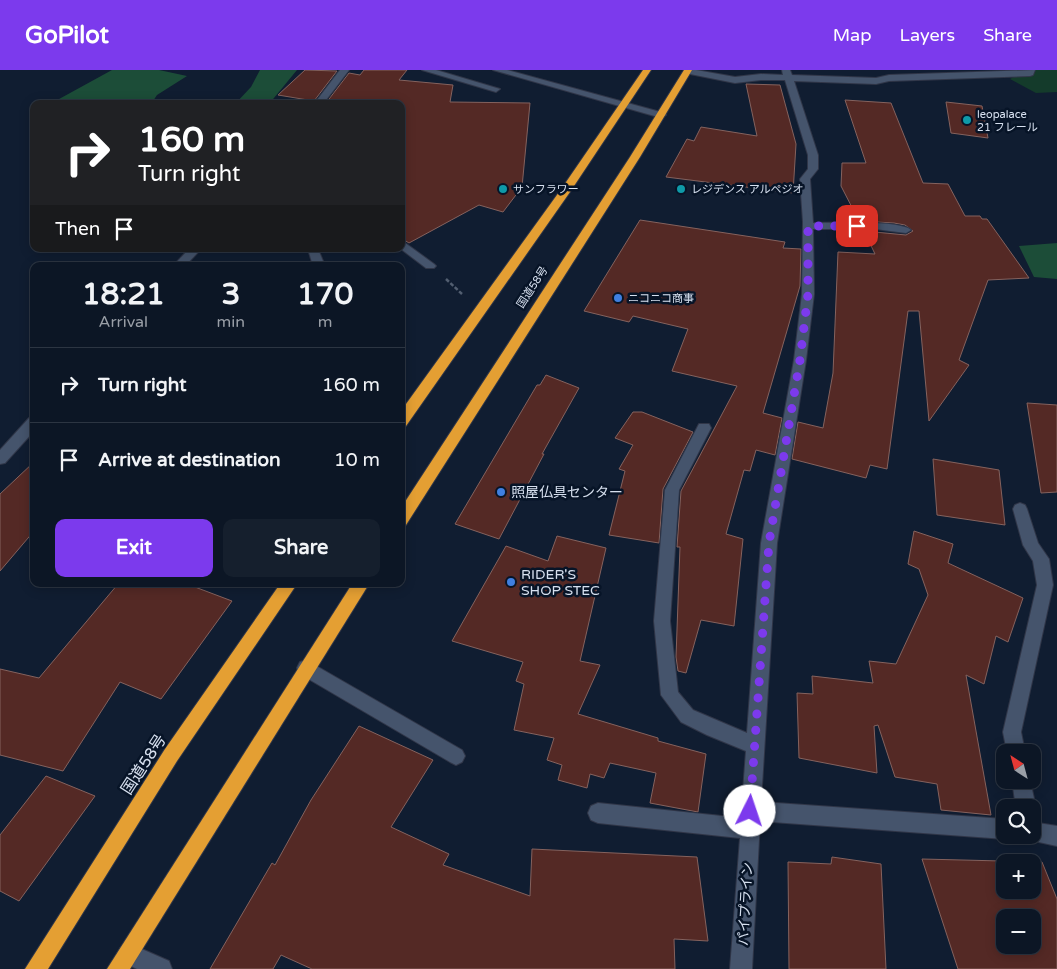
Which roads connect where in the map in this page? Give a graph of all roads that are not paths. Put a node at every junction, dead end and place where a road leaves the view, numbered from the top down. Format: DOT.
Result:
graph roads {
  1 [pos="345,70"];
  2 [pos="426,70"];
  3 [pos="497,70"];
  4 [pos="647,70"];
  5 [pos="688,70"];
  6 [pos="1031,70"];
  7 [pos="787,74"];
  8 [pos="496,90"];
  9 [pos="321,100"];
  10 [pos="623,105"];
  11 [pos="661,115"];
  12 [pos="808,226"];
  13 [pos="906,230"];
  14 [pos="405,246"];
  15 [pos="192,252"];
  16 [pos="183,262"];
  17 [pos="430,266"];
  18 [pos="405,416"];
  19 [pos="30,426"];
  20 [pos="704,428"];
  21 [pos="0,459"];
  22 [pos="1020,510"];
  23 [pos="405,515"];
  24 [pos="287,587"];
  25 [pos="359,587"];
  26 [pos="306,668"];
  27 [pos="1014,744"];
  28 [pos="755,745"];
  29 [pos="456,756"];
  30 [pos="598,813"];
  31 [pos="750,820"];
  32 [pos="996,829"];
  33 [pos="1041,833"];
  34 [pos="1057,836"];
  35 [pos="123,961"];
  36 [pos="36,969"];
  37 [pos="161,969"];
  38 [pos="742,969"];
  1 -- 9 [label="street"];
  2 -- 8 [label="street"];
  3 -- 10 [label="street"];
  4 -- 10 [label="highway"];
  5 -- 7 [label="street"];
  5 -- 11 [label="highway, 国道58号"];
  6 -- 7 [label="street"];
  7 -- 12 [label="street, パイプライン"];
  10 -- 11 [label="street"];
  10 -- 18 [label="highway"];
  11 -- 23 [label="highway, 国道58号"];
  12 -- 13 [label="street"];
  12 -- 28 [label="street, パイプライン"];
  14 -- 17 [label="street"];
  15 -- 16 [label="street"];
  19 -- 21 [label="street"];
  20 -- 28 [label="street"];
  22 -- 27 [label="street"];
  24 -- 36 [label="highway, 国道58号"];
  25 -- 26 [label="highway"];
  26 -- 29 [label="street"];
  26 -- 35 [label="highway"];
  28 -- 31 [label="street, パイプライン"];
  30 -- 31 [label="street"];
  31 -- 32 [label="street"];
  31 -- 38 [label="street, パイプライン"];
  33 -- 34 [label="street"];
  35 -- 37 [label="street"];
}
